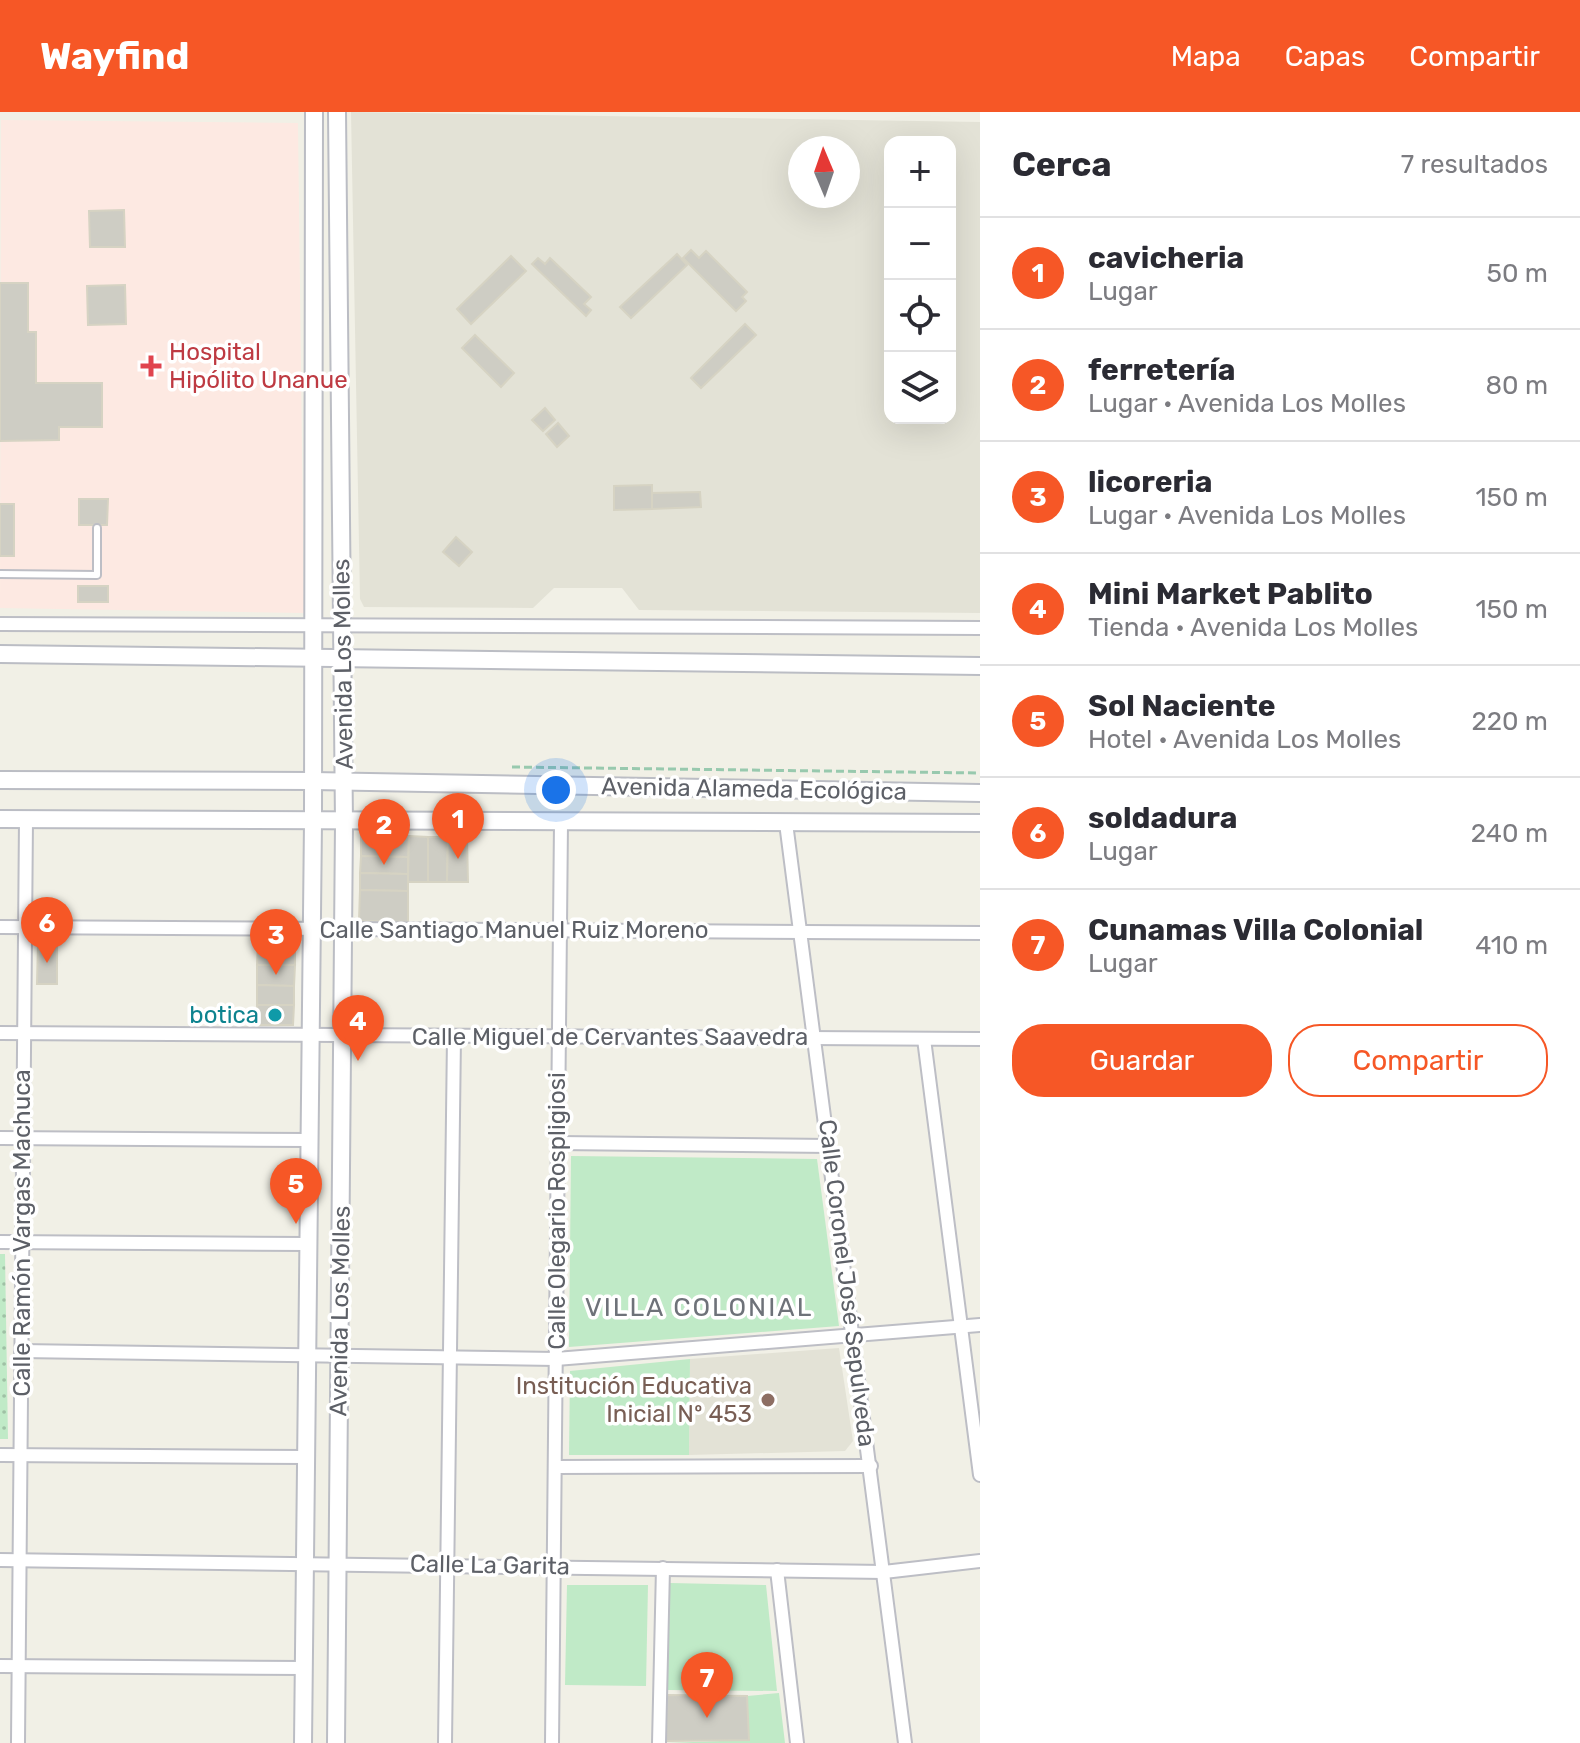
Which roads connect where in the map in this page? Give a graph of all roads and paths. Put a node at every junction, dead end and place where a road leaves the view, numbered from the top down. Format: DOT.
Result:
graph roads {
  1 [pos="314,112"];
  2 [pos="337,112"];
  3 [pos="97,528"];
  4 [pos="0,574"];
  5 [pos="313,623"];
  6 [pos="342,623"];
  7 [pos="0,624"];
  8 [pos="980,628"];
  9 [pos="0,654"];
  10 [pos="313,658"];
  11 [pos="343,658"];
  12 [pos="980,666"];
  13 [pos="0,780"];
  14 [pos="313,781"];
  15 [pos="344,782"];
  16 [pos="980,793"];
  17 [pos="0,819"];
  18 [pos="26,820"];
  19 [pos="313,822"];
  20 [pos="344,823"];
  21 [pos="561,823"];
  22 [pos="786,823"];
  23 [pos="980,823"];
  24 [pos="0,927"];
  25 [pos="25,927"];
  26 [pos="312,929"];
  27 [pos="344,929"];
  28 [pos="561,931"];
  29 [pos="801,932"];
  30 [pos="980,933"];
  31 [pos="0,1033"];
  32 [pos="24,1033"];
  33 [pos="310,1036"];
  34 [pos="343,1036"];
  35 [pos="454,1037"];
  36 [pos="558,1037"];
  37 [pos="815,1038"];
  38 [pos="924,1039"];
  39 [pos="980,1039"];
  40 [pos="0,1138"];
  41 [pos="23,1138"];
  42 [pos="309,1140"];
  43 [pos="558,1143"];
  44 [pos="829,1146"];
  45 [pos="0,1242"];
  46 [pos="22,1242"];
  47 [pos="308,1244"];
  48 [pos="980,1325"];
  49 [pos="961,1326"];
  50 [pos="854,1337"];
  51 [pos="21,1351"];
  52 [pos="307,1353"];
  53 [pos="340,1354"];
  54 [pos="449,1357"];
  55 [pos="556,1359"];
  56 [pos="0,1455"];
  57 [pos="21,1455"];
  58 [pos="306,1457"];
  59 [pos="871,1466"];
  60 [pos="555,1467"];
  61 [pos="980,1475"];
  62 [pos="0,1560"];
  63 [pos="20,1560"];
  64 [pos="980,1561"];
  65 [pos="305,1562"];
  66 [pos="338,1563"];
  67 [pos="447,1565"];
  68 [pos="554,1567"];
  69 [pos="663,1568"];
  70 [pos="777,1570"];
  71 [pos="884,1572"];
  72 [pos="0,1666"];
  73 [pos="19,1666"];
  74 [pos="304,1668"];
  75 [pos="18,1743"];
  76 [pos="303,1743"];
  77 [pos="336,1743"];
  78 [pos="445,1743"];
  79 [pos="552,1743"];
  80 [pos="659,1743"];
  81 [pos="797,1743"];
  82 [pos="905,1743"];
  1 -- 5 [label="street, Avenida Los Molles"];
  2 -- 6 [label="street, Avenida Los Molles"];
  3 -- 4 [label="lane"];
  5 -- 6 [label="street"];
  5 -- 7 [label="street"];
  5 -- 10 [label="street, Avenida Los Molles"];
  6 -- 8 [label="street"];
  6 -- 11 [label="street, Avenida Los Molles"];
  9 -- 10 [label="street"];
  10 -- 11 [label="street"];
  10 -- 14 [label="street, Avenida Los Molles"];
  11 -- 12 [label="street"];
  11 -- 15 [label="street, Avenida Los Molles"];
  13 -- 14 [label="street, Avenida Alameda Ecológica"];
  14 -- 15 [label="street, Avenida Alameda Ecológica"];
  14 -- 19 [label="street, Avenida Los Molles"];
  15 -- 16 [label="street, Avenida Alameda Ecológica"];
  15 -- 20 [label="street, Avenida Los Molles"];
  17 -- 18 [label="street, Avenida Alameda Ecológica"];
  18 -- 19 [label="street, Avenida Alameda Ecológica"];
  18 -- 25 [label="street, Calle Ramón Vargas Machuca"];
  19 -- 20 [label="street, Avenida Alameda Ecológica"];
  19 -- 26 [label="street, Avenida Los Molles"];
  20 -- 21 [label="street, Avenida Alameda Ecológica"];
  20 -- 27 [label="street, Avenida Los Molles"];
  21 -- 22 [label="street, Avenida Alameda Ecológica"];
  21 -- 28 [label="street, Calle Olegario Rospligiosi"];
  22 -- 23 [label="street, Avenida Alameda Ecológica"];
  22 -- 29 [label="street, Calle Coronel José Sepulveda"];
  24 -- 25 [label="street, Calle Santiago Manuel Ruiz Moreno"];
  25 -- 26 [label="street, Calle Santiago Manuel Ruiz Moreno"];
  25 -- 32 [label="street, Calle Ramón Vargas Machuca"];
  26 -- 27 [label="street, Calle Santiago Manuel Ruiz Moreno"];
  26 -- 33 [label="street, Avenida Los Molles"];
  27 -- 28 [label="street, Calle Santiago Manuel Ruiz Moreno"];
  27 -- 34 [label="street, Avenida Los Molles"];
  28 -- 29 [label="street, Calle Santiago Manuel Ruiz Moreno"];
  28 -- 36 [label="street, Calle Olegario Rospligiosi"];
  29 -- 30 [label="street, Calle Santiago Manuel Ruiz Moreno"];
  29 -- 37 [label="street, Calle Coronel José Sepulveda"];
  31 -- 32 [label="street, Calle Miguel de Cervantes Saavedra"];
  32 -- 33 [label="street, Calle Miguel de Cervantes Saavedra"];
  32 -- 41 [label="street, Calle Ramón Vargas Machuca"];
  33 -- 34 [label="street, Calle Miguel de Cervantes Saavedra"];
  33 -- 42 [label="street, Avenida Los Molles"];
  34 -- 35 [label="street, Calle Miguel de Cervantes Saavedra"];
  34 -- 53 [label="street, Avenida Los Molles"];
  35 -- 36 [label="street, Calle Miguel de Cervantes Saavedra"];
  35 -- 54 [label="street"];
  36 -- 37 [label="street, Calle Miguel de Cervantes Saavedra"];
  36 -- 43 [label="street, Calle Olegario Rospligiosi"];
  37 -- 38 [label="street, Calle Miguel de Cervantes Saavedra"];
  37 -- 44 [label="street, Calle Coronel José Sepulveda"];
  38 -- 39 [label="street, Calle Miguel de Cervantes Saavedra"];
  38 -- 49 [label="street"];
  40 -- 41 [label="street"];
  41 -- 42 [label="street"];
  41 -- 46 [label="street, Calle Ramón Vargas Machuca"];
  42 -- 47 [label="street, Avenida Los Molles"];
  43 -- 44 [label="street"];
  43 -- 55 [label="street, Calle Olegario Rospligiosi"];
  44 -- 50 [label="street, Calle Coronel José Sepulveda"];
  45 -- 46 [label="street"];
  46 -- 47 [label="street"];
  46 -- 51 [label="street, Calle Ramón Vargas Machuca"];
  47 -- 52 [label="street, Avenida Los Molles"];
  48 -- 49 [label="street"];
  49 -- 50 [label="street"];
  49 -- 61 [label="street"];
  50 -- 55 [label="street"];
  50 -- 59 [label="street, Calle Coronel José Sepulveda"];
  51 -- 52 [label="street"];
  51 -- 57 [label="street, Calle Ramón Vargas Machuca"];
  52 -- 53 [label="street"];
  52 -- 58 [label="street, Avenida Los Molles"];
  53 -- 54 [label="street"];
  53 -- 66 [label="street, Avenida Los Molles"];
  54 -- 55 [label="street"];
  54 -- 67 [label="street"];
  55 -- 60 [label="street, Calle Olegario Rospligiosi"];
  56 -- 57 [label="street"];
  57 -- 58 [label="street"];
  57 -- 63 [label="street, Calle Ramón Vargas Machuca"];
  58 -- 65 [label="street, Avenida Los Molles"];
  59 -- 60 [label="street"];
  59 -- 71 [label="street, Calle Coronel José Sepulveda"];
  60 -- 68 [label="street, Calle Olegario Rospligiosi"];
  62 -- 63 [label="street, Calle La Garita"];
  63 -- 65 [label="street, Calle La Garita"];
  63 -- 73 [label="street, Calle Ramón Vargas Machuca"];
  64 -- 71 [label="street, Calle La Garita"];
  65 -- 66 [label="street, Calle La Garita"];
  65 -- 74 [label="street, Avenida Los Molles"];
  66 -- 67 [label="street, Calle La Garita"];
  66 -- 77 [label="street, Avenida Los Molles"];
  67 -- 68 [label="street, Calle La Garita"];
  67 -- 78 [label="street"];
  68 -- 69 [label="street, Calle La Garita"];
  68 -- 79 [label="street, Calle Olegario Rospligiosi"];
  69 -- 70 [label="street, Calle La Garita"];
  69 -- 80 [label="street"];
  70 -- 71 [label="street, Calle La Garita"];
  70 -- 81 [label="street"];
  71 -- 82 [label="street, Calle Coronel José Sepulveda"];
  72 -- 73 [label="street"];
  73 -- 74 [label="street"];
  73 -- 75 [label="street, Calle Ramón Vargas Machuca"];
  74 -- 76 [label="street, Avenida Los Molles"];
}
